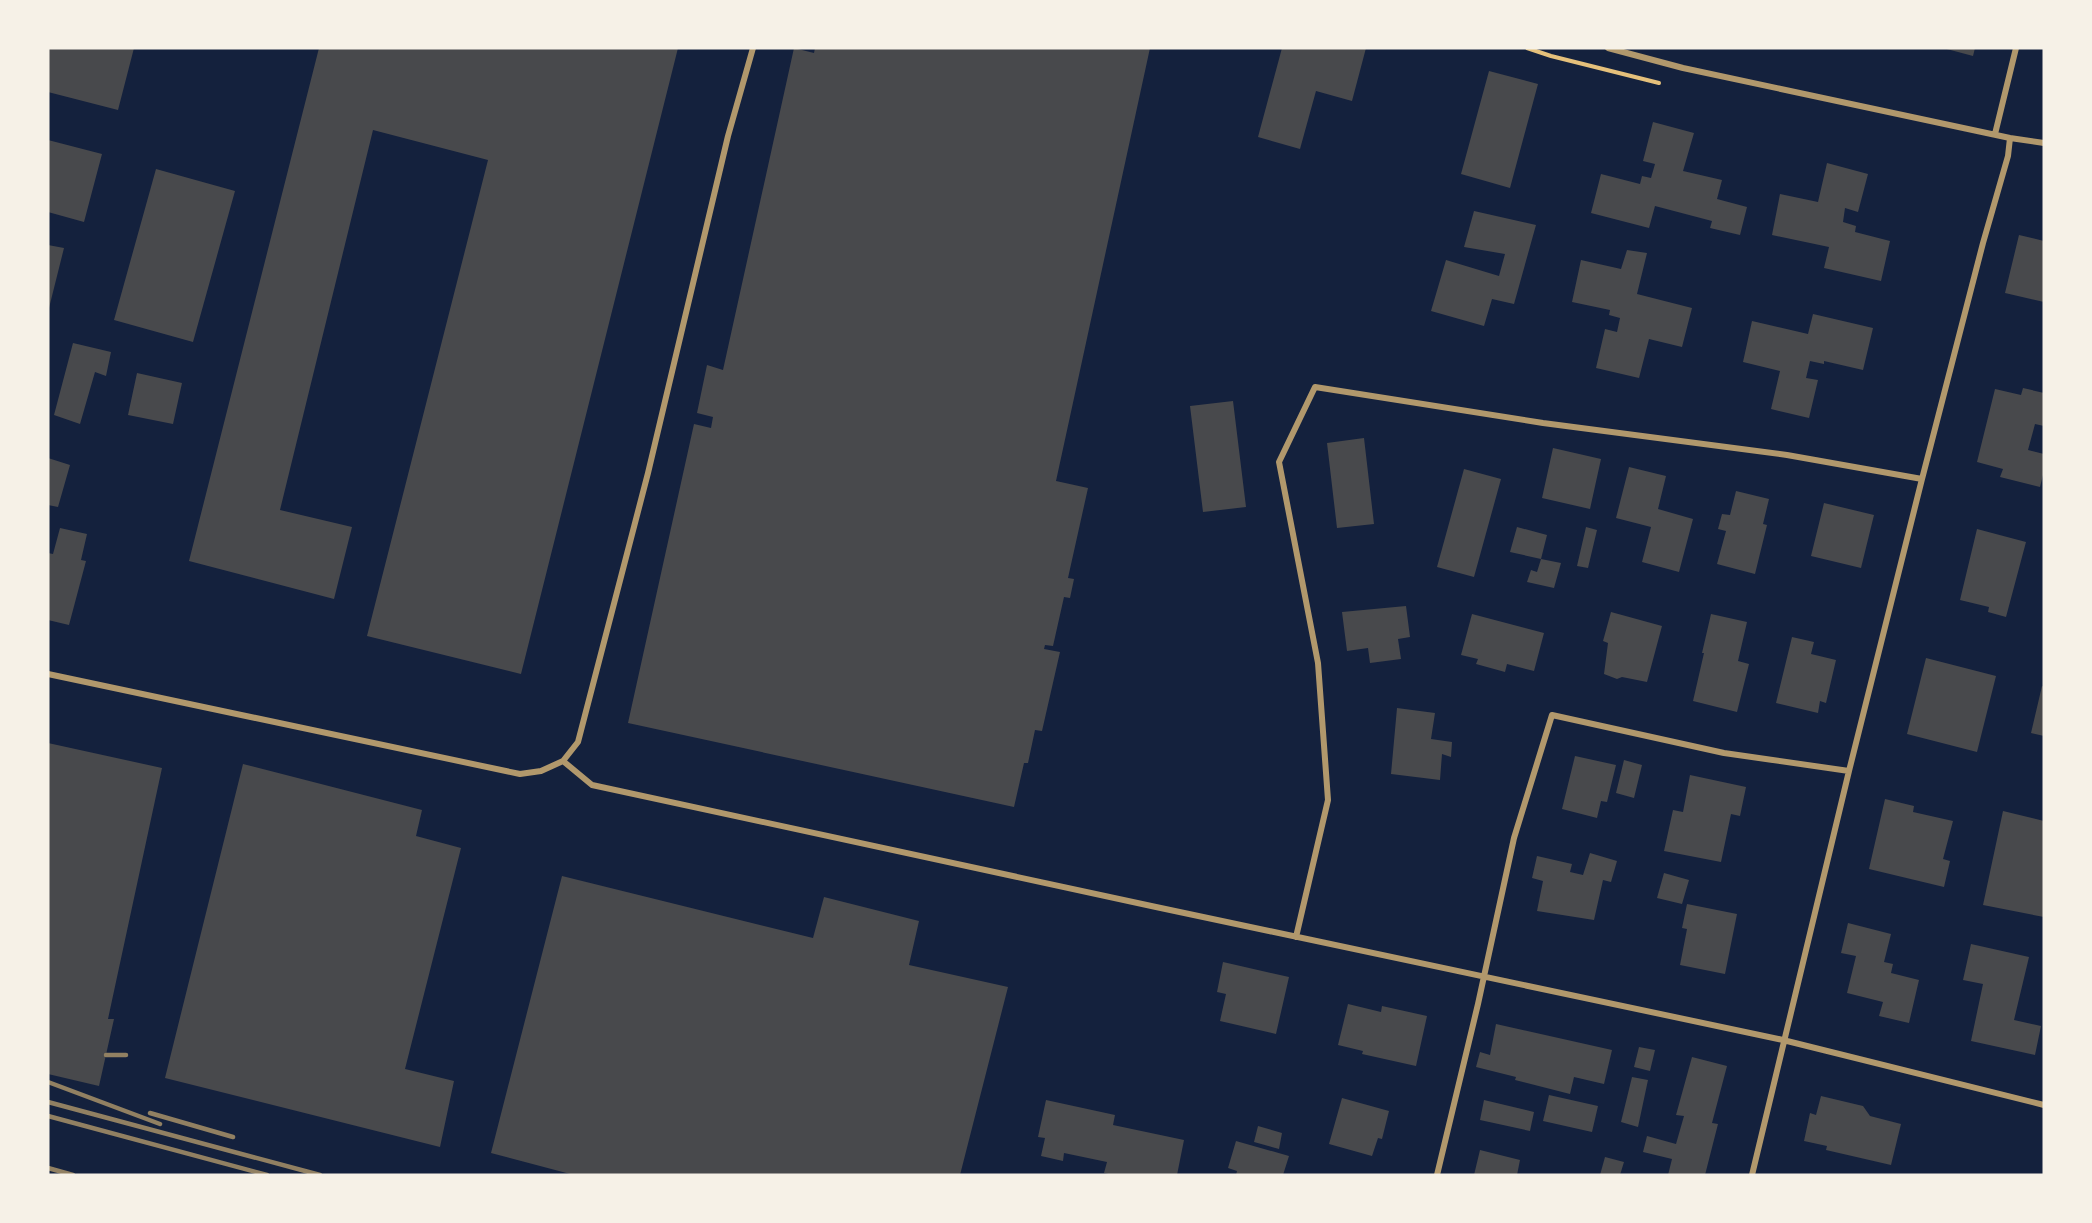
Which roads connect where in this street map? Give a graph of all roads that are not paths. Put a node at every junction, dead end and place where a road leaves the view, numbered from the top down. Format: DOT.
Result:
graph roads {
  1 [pos="753,48"];
  2 [pos="1608,48"];
  3 [pos="2016,48"];
  4 [pos="1995,134"];
  5 [pos="2010,138"];
  6 [pos="2044,143"];
  7 [pos="1922,479"];
  8 [pos="48,674"];
  9 [pos="563,761"];
  10 [pos="1848,771"];
  11 [pos="1296,937"];
  12 [pos="1484,975"];
  13 [pos="1783,1040"];
  14 [pos="2044,1106"];
  15 [pos="1437,1175"];
  16 [pos="1752,1175"];
  1 -- 9 [label="street"];
  2 -- 4 [label="street"];
  3 -- 4 [label="street"];
  4 -- 5 [label="street"];
  5 -- 6 [label="street"];
  5 -- 7 [label="street"];
  7 -- 10 [label="street"];
  7 -- 11 [label="street"];
  8 -- 9 [label="street"];
  9 -- 11 [label="street"];
  10 -- 12 [label="street"];
  10 -- 13 [label="street"];
  11 -- 12 [label="street"];
  12 -- 13 [label="street"];
  12 -- 15 [label="street"];
  13 -- 14 [label="street"];
  13 -- 16 [label="street"];
}
